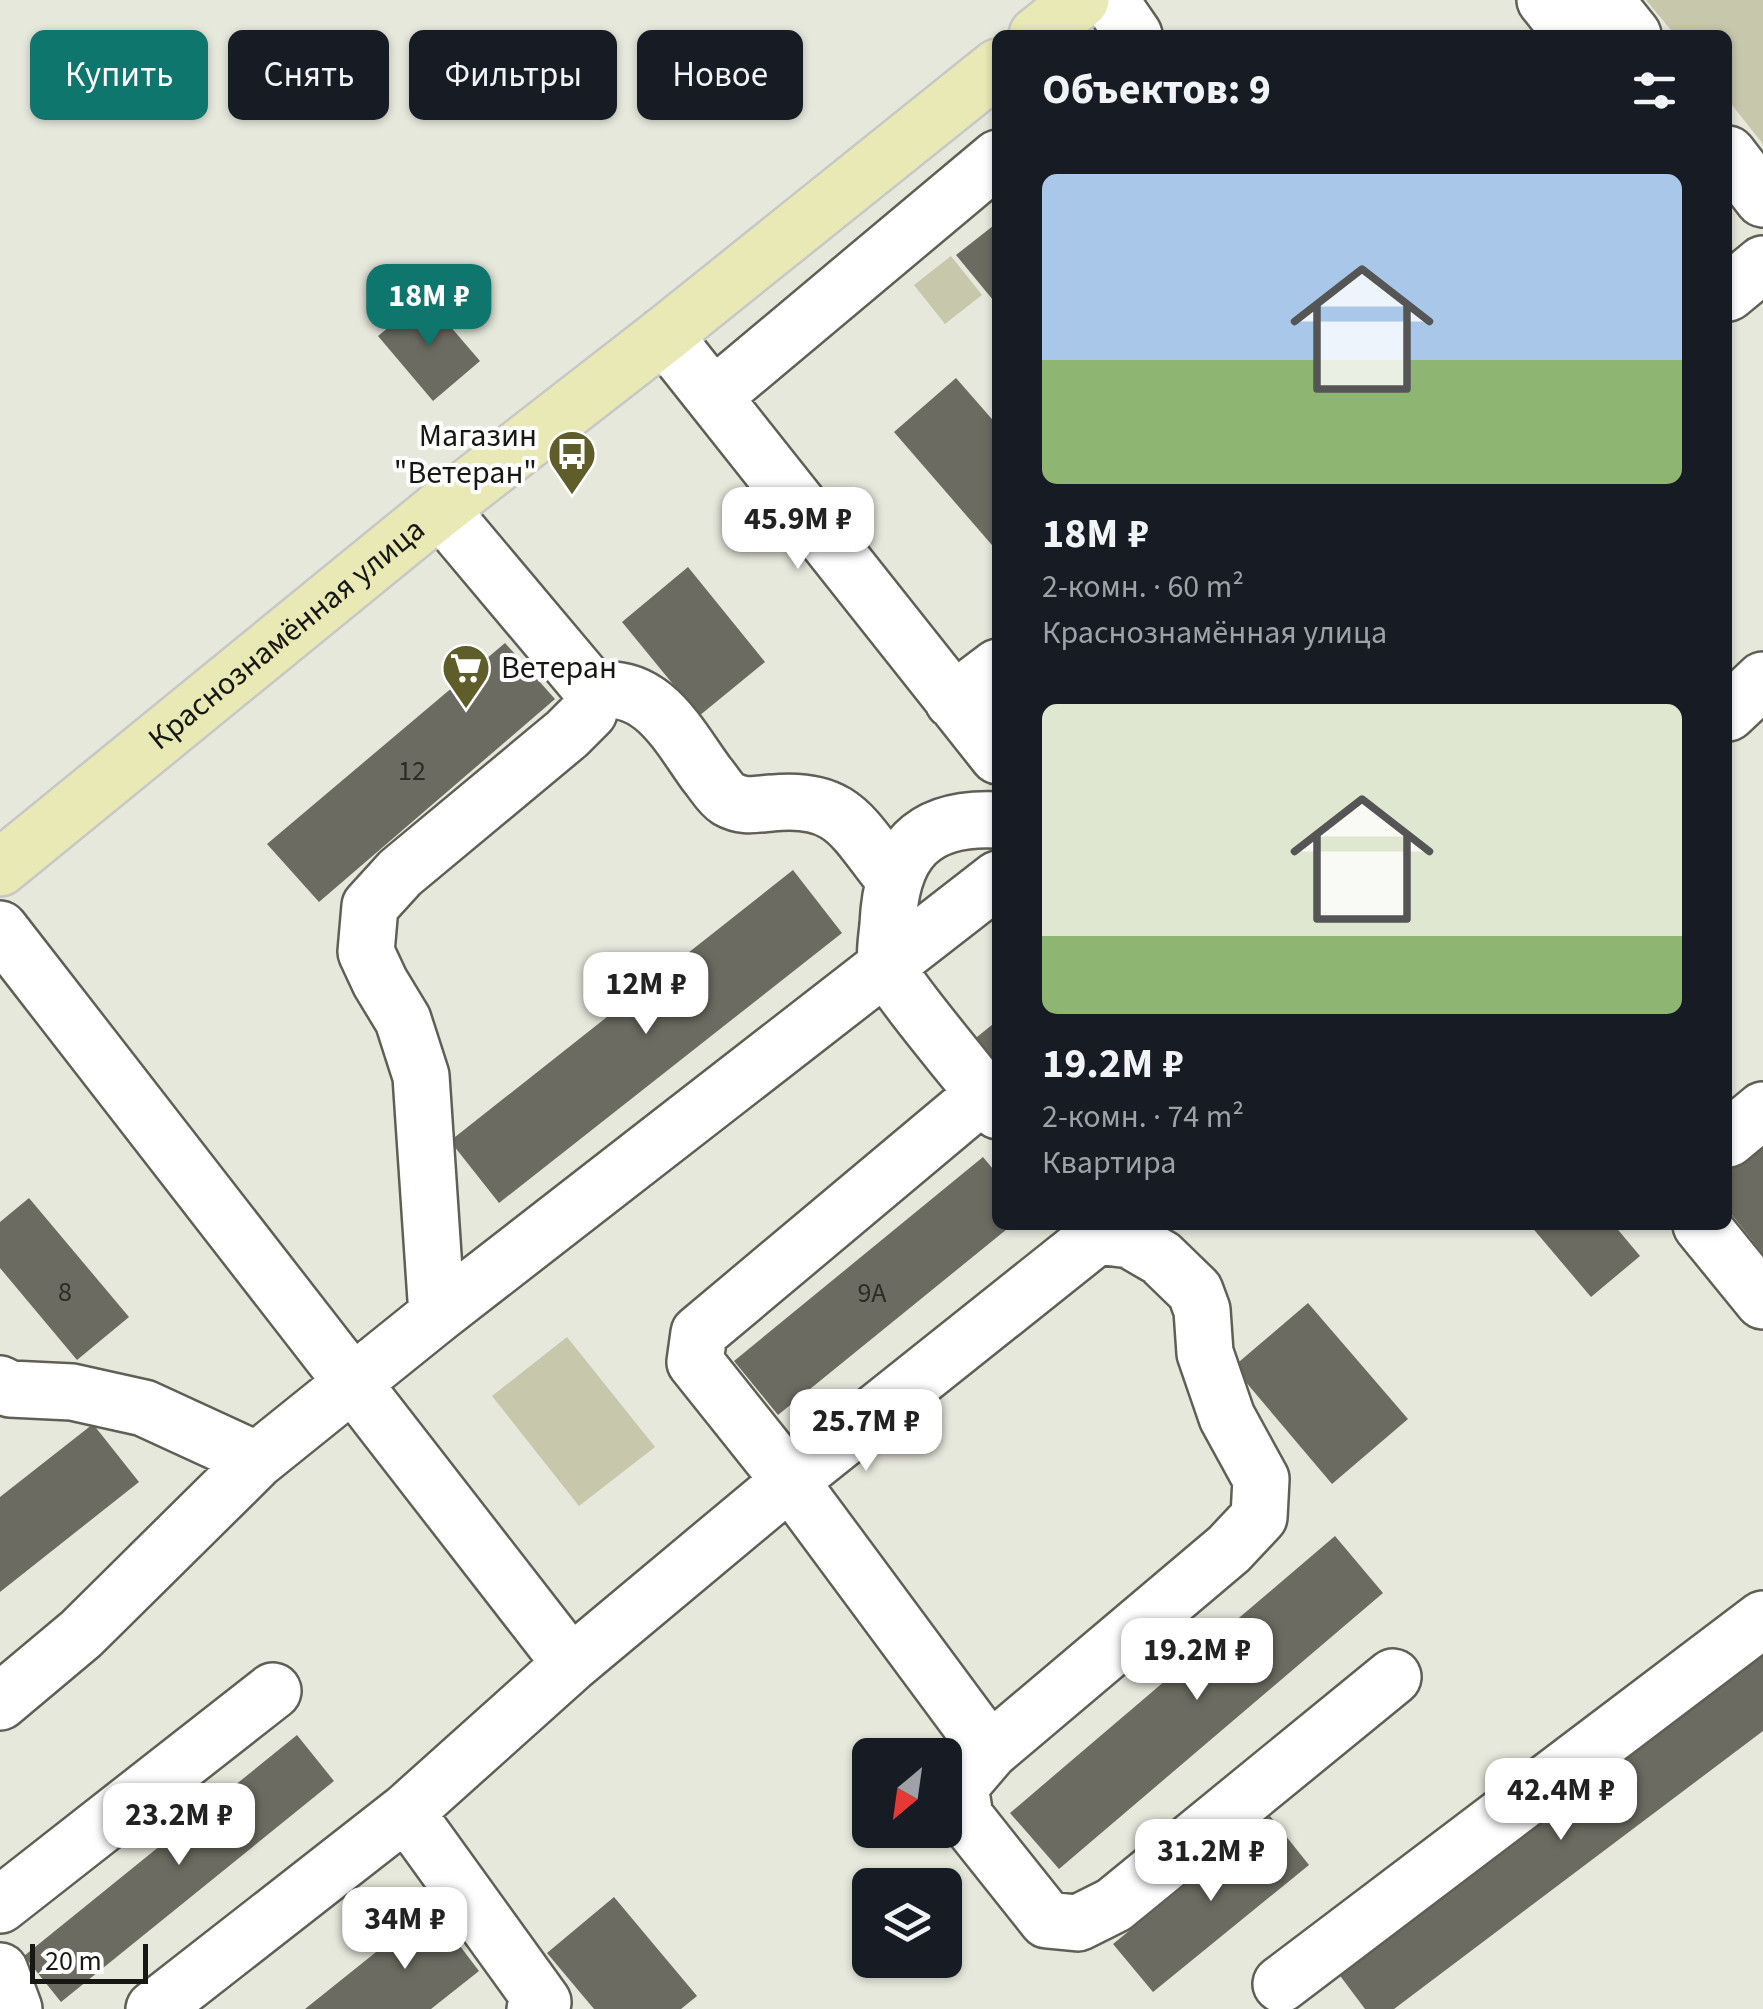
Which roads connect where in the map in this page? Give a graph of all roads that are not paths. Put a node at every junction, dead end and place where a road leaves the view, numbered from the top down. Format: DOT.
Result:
graph roads {
  1 [pos="1081,0"];
  2 [pos="1110,0"];
  3 [pos="1545,0"];
  4 [pos="1605,0"];
  5 [pos="1043,30"];
  6 [pos="1131,30"];
  7 [pos="1569,30"];
  8 [pos="1629,30"];
  9 [pos="992,72"];
  10 [pos="992,163"];
  11 [pos="1763,264"];
  12 [pos="1732,290"];
  13 [pos="664,335"];
  14 [pos="714,396"];
  15 [pos="440,509"];
  16 [pos="992,672"];
  17 [pos="1763,680"];
  18 [pos="593,692"];
  19 [pos="953,701"];
  20 [pos="1732,708"];
  21 [pos="992,749"];
  22 [pos="992,820"];
  23 [pos="0,868"];
  24 [pos="893,878"];
  25 [pos="992,884"];
  26 [pos="0,930"];
  27 [pos="886,966"];
  28 [pos="991,1102"];
  29 [pos="1763,1110"];
  30 [pos="1732,1136"];
  31 [pos="1097,1230"];
  32 [pos="1101,1230"];
  33 [pos="1705,1230"];
  34 [pos="1763,1301"];
  35 [pos="437,1315"];
  36 [pos="0,1384"];
  37 [pos="353,1385"];
  38 [pos="257,1460"];
  39 [pos="790,1481"];
  40 [pos="1763,1619"];
  41 [pos="572,1664"];
  42 [pos="1393,1677"];
  43 [pos="273,1690"];
  44 [pos="0,1702"];
  45 [pos="990,1751"];
  46 [pos="406,1812"];
  47 [pos="0,1905"];
  48 [pos="0,1970"];
  49 [pos="1281,1984"];
  50 [pos="542,2007"];
  51 [pos="14,2009"];
  52 [pos="154,2009"];
  1 -- 5 [label="main road"];
  2 -- 6 [label="street"];
  3 -- 7 [label="street"];
  4 -- 8 [label="street"];
  9 -- 13 [label="main road, Краснознамённая улица"];
  10 -- 14 [label="street"];
  11 -- 12 [label="street"];
  13 -- 14 [label="street"];
  13 -- 15 [label="main road, Краснознамённая улица"];
  14 -- 19 [label="street"];
  15 -- 18 [label="street"];
  15 -- 23 [label="main road, Краснознамённая улица"];
  16 -- 19 [label="street"];
  17 -- 20 [label="street"];
  18 -- 24 [label="street"];
  18 -- 35 [label="street"];
  19 -- 21 [label="street"];
  22 -- 24 [label="street"];
  24 -- 27 [label="street"];
  25 -- 27 [label="street"];
  26 -- 37 [label="street"];
  27 -- 28 [label="street"];
  27 -- 35 [label="street"];
  28 -- 39 [label="street"];
  29 -- 30 [label="street"];
  31 -- 39 [label="street"];
  32 -- 45 [label="street"];
  33 -- 34 [label="street"];
  35 -- 37 [label="street"];
  36 -- 38 [label="street"];
  37 -- 38 [label="street"];
  37 -- 41 [label="street"];
  38 -- 44 [label="street"];
  39 -- 41 [label="street"];
  39 -- 45 [label="street"];
  40 -- 49 [label="street"];
  41 -- 46 [label="street"];
  42 -- 45 [label="street"];
  43 -- 47 [label="street"];
  46 -- 50 [label="street"];
  46 -- 52 [label="street"];
  48 -- 51 [label="street"];
}
